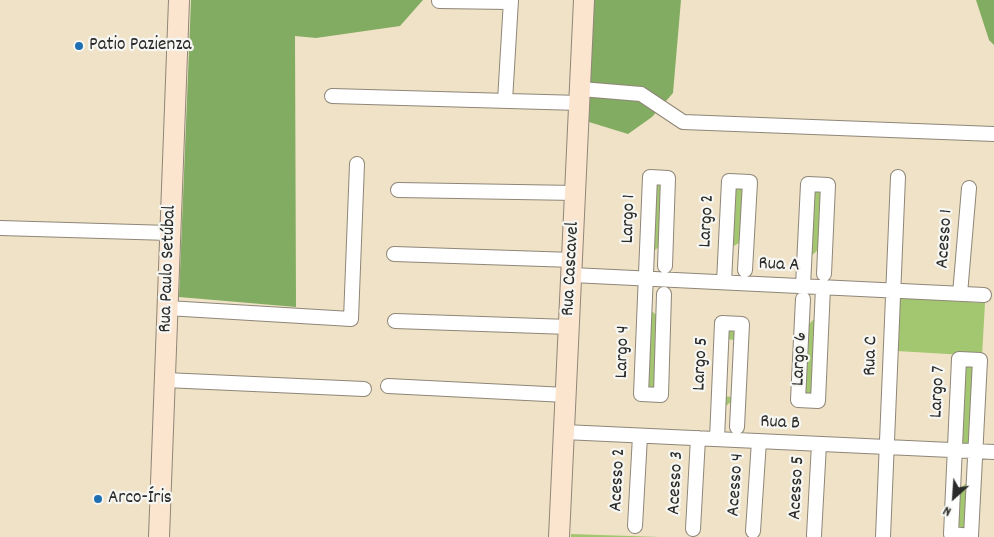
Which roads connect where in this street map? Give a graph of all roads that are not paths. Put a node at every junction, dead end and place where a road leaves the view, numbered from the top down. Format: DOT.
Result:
graph roads {
  1 [pos="179,0"];
  2 [pos="584,0"];
  3 [pos="439,1"];
  4 [pos="510,1"];
  5 [pos="332,96"];
  6 [pos="581,96"];
  7 [pos="505,101"];
  8 [pos="994,134"];
  9 [pos="357,164"];
  10 [pos="898,177"];
  11 [pos="969,188"];
  12 [pos="398,190"];
  13 [pos="576,193"];
  14 [pos="0,228"];
  15 [pos="170,233"];
  16 [pos="747,244"];
  17 [pos="666,247"];
  18 [pos="825,248"];
  19 [pos="394,254"];
  20 [pos="725,257"];
  21 [pos="647,260"];
  22 [pos="665,266"];
  23 [pos="804,266"];
  24 [pos="572,268"];
  25 [pos="745,270"];
  26 [pos="646,279"];
  27 [pos="823,281"];
  28 [pos="724,282"];
  29 [pos="893,291"];
  30 [pos="803,293"];
  31 [pos="664,294"];
  32 [pos="960,294"];
  33 [pos="984,295"];
  34 [pos="645,298"];
  35 [pos="822,305"];
  36 [pos="167,308"];
  37 [pos="664,314"];
  38 [pos="396,321"];
  39 [pos="802,325"];
  40 [pos="569,327"];
  41 [pos="164,380"];
  42 [pos="388,386"];
  43 [pos="364,389"];
  44 [pos="566,395"];
  45 [pos="738,399"];
  46 [pos="718,415"];
  47 [pos="737,427"];
  48 [pos="564,432"];
  49 [pos="640,436"];
  50 [pos="698,438"];
  51 [pos="717,439"];
  52 [pos="759,441"];
  53 [pos="819,444"];
  54 [pos="887,447"];
  55 [pos="955,450"];
  56 [pos="975,451"];
  57 [pos="994,452"];
  58 [pos="974,473"];
  59 [pos="953,489"];
  60 [pos="635,526"];
  61 [pos="693,529"];
  62 [pos="752,532"];
  63 [pos="814,535"];
  64 [pos="158,537"];
  65 [pos="559,537"];
  66 [pos="883,537"];
  1 -- 15 [label="main road, Rua Paulo Setúbal"];
  2 -- 6 [label="main road, Rua Cascavel"];
  3 -- 4 [label="street"];
  4 -- 7 [label="street"];
  5 -- 7 [label="street"];
  6 -- 7 [label="street"];
  6 -- 8 [label="street"];
  6 -- 13 [label="main road, Rua Cascavel"];
  9 -- 36 [label="street"];
  10 -- 29 [label="street, Rua C"];
  11 -- 32 [label="street, Acesso 1"];
  12 -- 13 [label="street"];
  13 -- 24 [label="main road, Rua Cascavel"];
  14 -- 15 [label="street"];
  15 -- 36 [label="main road, Rua Paulo Setúbal"];
  16 -- 20 [label="street"];
  16 -- 20 [label="street, Largo 2"];
  16 -- 25 [label="street, Largo 2"];
  17 -- 21 [label="street"];
  17 -- 21 [label="street, Largo 1"];
  17 -- 22 [label="street, Largo 1"];
  18 -- 23 [label="street"];
  18 -- 23 [label="street, Largo 6"];
  18 -- 27 [label="street, Largo 6"];
  19 -- 24 [label="street, Rua A"];
  20 -- 28 [label="street, Largo 2"];
  21 -- 26 [label="street, Largo 1"];
  23 -- 30 [label="street, Largo 6"];
  24 -- 26 [label="street, Rua A"];
  24 -- 40 [label="main road, Rua Cascavel"];
  26 -- 28 [label="street, Rua A"];
  26 -- 34 [label="street, Largo 4"];
  27 -- 29 [label="street, Rua A"];
  27 -- 30 [label="street, Rua A"];
  27 -- 35 [label="street, Largo 6"];
  28 -- 30 [label="street, Rua A"];
  29 -- 32 [label="street, Rua A"];
  29 -- 54 [label="street, Rua C"];
  30 -- 39 [label="street, Largo 6"];
  31 -- 37 [label="street, Largo 4"];
  32 -- 33 [label="street, Rua A"];
  34 -- 37 [label="street"];
  34 -- 37 [label="street, Largo 4"];
  35 -- 39 [label="street"];
  35 -- 39 [label="street, Largo 6"];
  36 -- 41 [label="main road, Rua Paulo Setúbal"];
  38 -- 40 [label="street"];
  40 -- 44 [label="main road, Rua Cascavel"];
  41 -- 43 [label="street"];
  41 -- 64 [label="main road, Rua Paulo Setúbal"];
  42 -- 44 [label="street"];
  44 -- 48 [label="main road, Rua Cascavel"];
  45 -- 46 [label="street"];
  45 -- 46 [label="street, Largo 5"];
  45 -- 47 [label="street, Largo 5"];
  46 -- 51 [label="street, Largo 5"];
  48 -- 49 [label="street, Rua B"];
  48 -- 65 [label="main road, Rua Cascavel"];
  49 -- 50 [label="street, Rua B"];
  49 -- 60 [label="street, Acesso 2"];
  50 -- 51 [label="street, Rua B"];
  50 -- 61 [label="street, Acesso 3"];
  51 -- 52 [label="street, Rua B"];
  52 -- 53 [label="street, Rua B"];
  52 -- 62 [label="street, Acesso 4"];
  53 -- 54 [label="street, Rua B"];
  53 -- 63 [label="street, Acesso 5"];
  54 -- 55 [label="street, Rua B"];
  54 -- 66 [label="street, Rua C"];
  55 -- 56 [label="street, Rua B"];
  55 -- 56 [label="street, Largo 7"];
  55 -- 59 [label="street"];
  56 -- 57 [label="street, Rua B"];
  56 -- 58 [label="street"];
  58 -- 59 [label="street"];
  58 -- 59 [label="street"];
}
